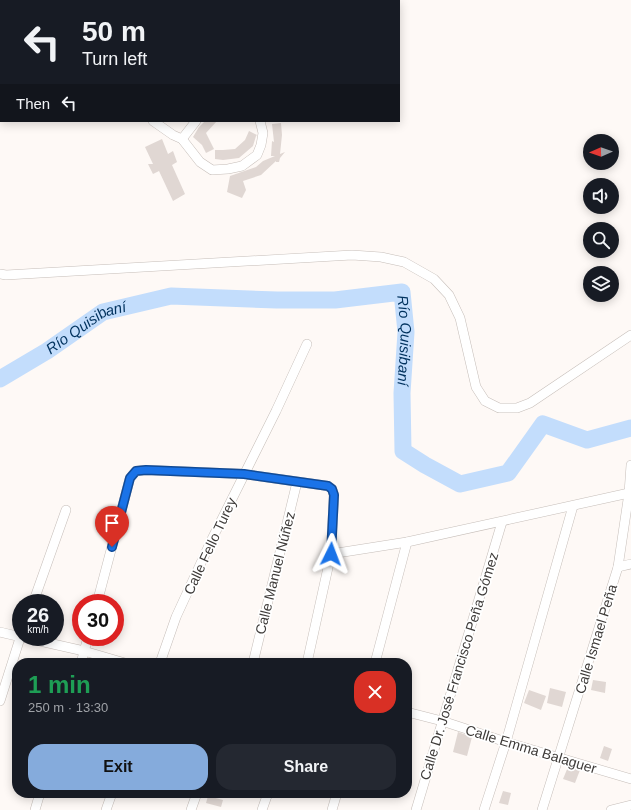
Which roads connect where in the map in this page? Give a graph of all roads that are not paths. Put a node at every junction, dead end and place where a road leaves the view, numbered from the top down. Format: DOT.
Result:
graph roads {
  1 [pos="154,122"];
  2 [pos="195,122"];
  3 [pos="260,122"];
  4 [pos="182,139"];
  5 [pos="0,274"];
  6 [pos="631,335"];
  7 [pos="307,344"];
  8 [pos="631,464"];
  9 [pos="244,474"];
  10 [pos="297,482"];
  11 [pos="629,493"];
  12 [pos="572,506"];
  13 [pos="66,510"];
  14 [pos="502,522"];
  15 [pos="407,542"];
  16 [pos="331,554"];
  17 [pos="631,564"];
  18 [pos="618,567"];
  19 [pos="36,594"];
  20 [pos="99,594"];
  21 [pos="0,632"];
  22 [pos="12,634"];
  23 [pos="18,646"];
  24 [pos="63,646"];
  25 [pos="85,646"];
  26 [pos="84,651"];
  27 [pos="14,658"];
  28 [pos="82,658"];
  29 [pos="108,658"];
  30 [pos="162,658"];
  31 [pos="254,658"];
  32 [pos="309,658"];
  33 [pos="376,658"];
  34 [pos="12,664"];
  35 [pos="0,701"];
  36 [pos="412,713"];
  37 [pos="442,721"];
  38 [pos="506,742"];
  39 [pos="559,757"];
  40 [pos="631,779"];
  41 [pos="38,798"];
  42 [pos="110,798"];
  43 [pos="196,798"];
  44 [pos="266,798"];
  45 [pos="336,798"];
  46 [pos="631,805"];
  47 [pos="34,810"];
  48 [pos="106,810"];
  49 [pos="191,810"];
  50 [pos="262,810"];
  51 [pos="332,810"];
  52 [pos="416,810"];
  53 [pos="484,810"];
  54 [pos="542,810"];
  55 [pos="611,810"];
  1 -- 4 [label="street"];
  2 -- 4 [label="street"];
  3 -- 4 [label="street"];
  5 -- 6 [label="street"];
  7 -- 9 [label="street, Calle Fello Turey"];
  8 -- 11 [label="street, Calle Ismael Peña"];
  9 -- 10 [label="street"];
  9 -- 20 [label="street"];
  9 -- 30 [label="street, Calle Fello Turey"];
  10 -- 16 [label="street"];
  10 -- 31 [label="street, Calle Manuel Núñez"];
  11 -- 12 [label="street"];
  11 -- 18 [label="street, Calle Ismael Peña"];
  12 -- 14 [label="street"];
  12 -- 38 [label="street"];
  13 -- 19 [label="street"];
  14 -- 15 [label="street"];
  14 -- 37 [label="street, Calle Dr. José Francisco Peña Gómez"];
  15 -- 16 [label="street"];
  15 -- 33 [label="street"];
  16 -- 32 [label="street"];
  17 -- 18 [label="street"];
  18 -- 39 [label="street, Calle Ismael Peña"];
  21 -- 22 [label="street"];
  23 -- 27 [label="street"];
  24 -- 26 [label="street"];
  25 -- 26 [label="street"];
  26 -- 28 [label="street"];
  26 -- 29 [label="street"];
  34 -- 35 [label="street"];
  36 -- 37 [label="street, Calle Emma Balaguer"];
  37 -- 38 [label="street, Calle Emma Balaguer"];
  37 -- 52 [label="street, Calle Dr. José Francisco Peña Gómez"];
  38 -- 39 [label="street, Calle Emma Balaguer"];
  38 -- 53 [label="street"];
  39 -- 40 [label="street, Calle Emma Balaguer"];
  39 -- 54 [label="street, Calle Ismael Peña"];
  41 -- 47 [label="street"];
  42 -- 48 [label="street"];
  43 -- 49 [label="street"];
  44 -- 50 [label="street"];
  45 -- 51 [label="street"];
  46 -- 55 [label="street"];
}
